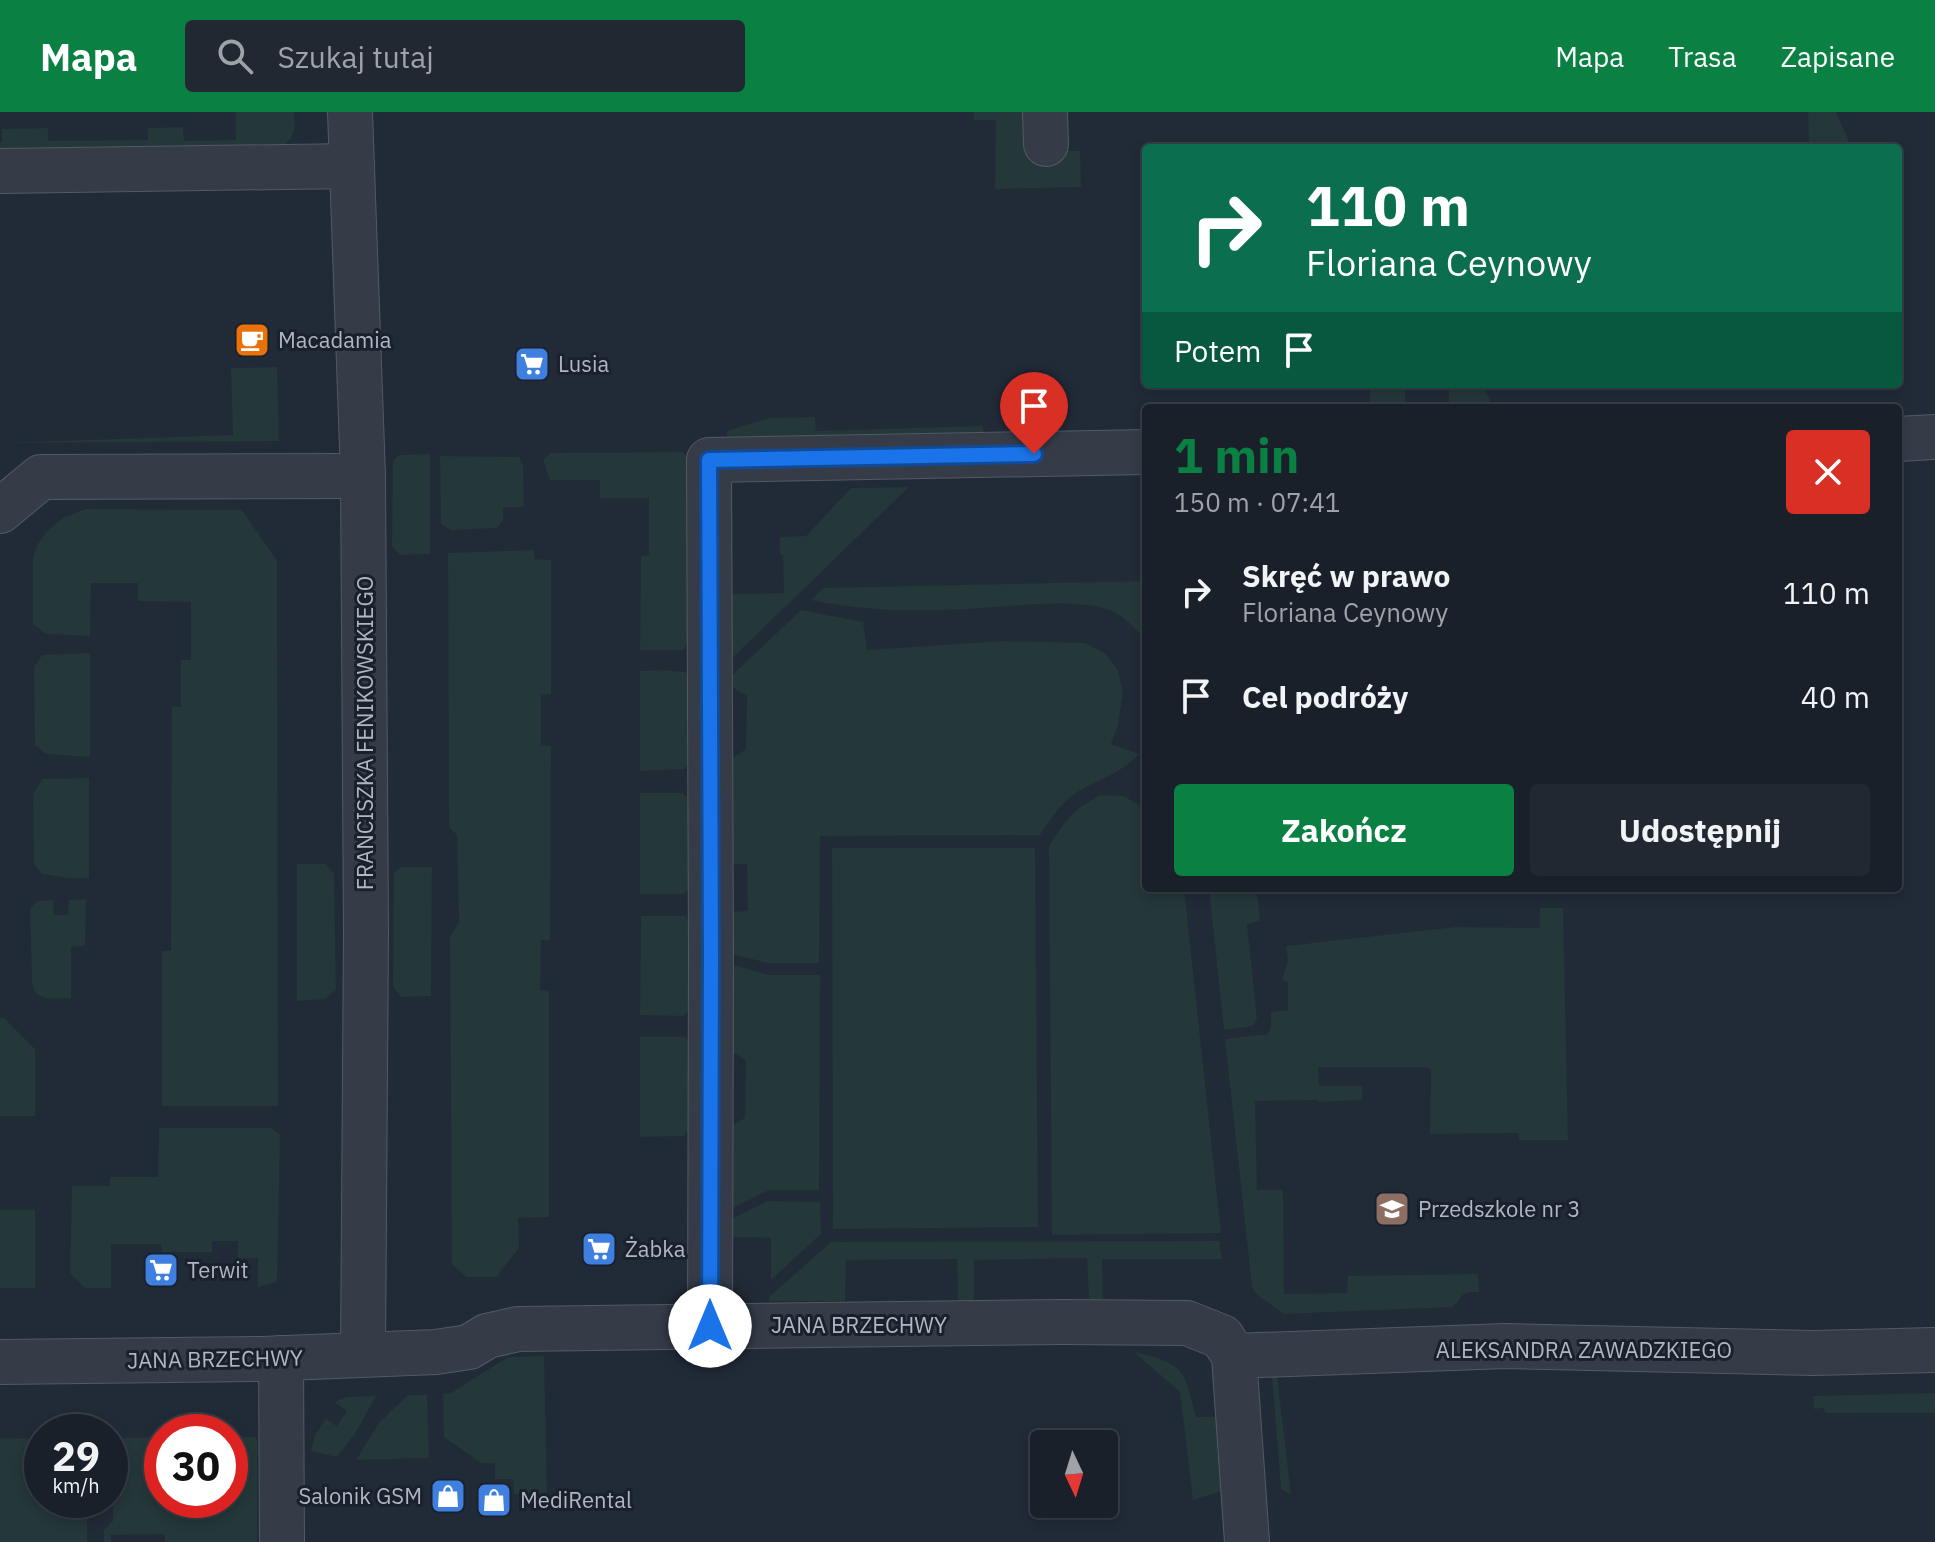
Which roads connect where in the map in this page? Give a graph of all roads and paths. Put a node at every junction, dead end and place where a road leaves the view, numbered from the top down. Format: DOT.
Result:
graph roads {
  1 [pos="350,112"];
  2 [pos="352,166"];
  3 [pos="0,171"];
  4 [pos="1935,437"];
  5 [pos="1902,439"];
  6 [pos="1142,452"];
  7 [pos="363,476"];
  8 [pos="0,511"];
  9 [pos="710,1326"];
  10 [pos="1935,1350"];
  11 [pos="363,1354"];
  12 [pos="1234,1356"];
  13 [pos="281,1358"];
  14 [pos="0,1362"];
  15 [pos="282,1542"];
  16 [pos="1247,1542"];
  1 -- 2 [label="street, FRANCISZKA FENIKOWSKIEGO"];
  2 -- 3 [label="street"];
  2 -- 7 [label="street, FRANCISZKA FENIKOWSKIEGO"];
  4 -- 5 [label="street"];
  6 -- 9 [label="street"];
  7 -- 8 [label="street"];
  7 -- 11 [label="street, FRANCISZKA FENIKOWSKIEGO"];
  9 -- 11 [label="street, JANA BRZECHWY"];
  9 -- 12 [label="street, JANA BRZECHWY"];
  10 -- 12 [label="street, ALEKSANDRA ZAWADZKIEGO"];
  11 -- 13 [label="street, JANA BRZECHWY"];
  12 -- 16 [label="street"];
  13 -- 14 [label="street, JANA BRZECHWY"];
  13 -- 15 [label="street"];
}
